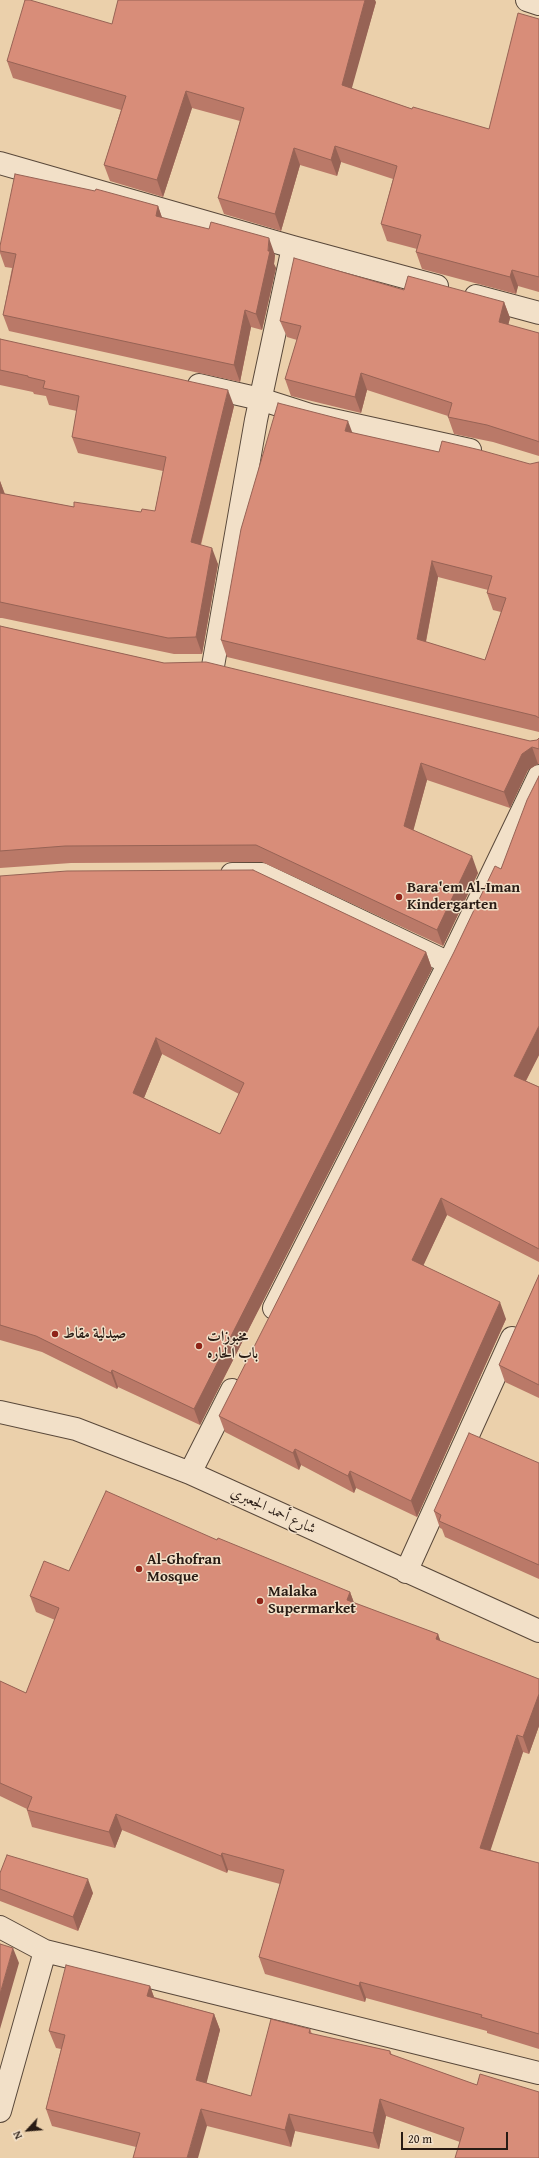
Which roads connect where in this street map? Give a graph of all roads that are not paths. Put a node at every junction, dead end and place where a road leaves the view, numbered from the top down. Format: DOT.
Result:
graph roads {
  1 [pos="527,0"];
  2 [pos="539,4"];
  3 [pos="0,162"];
  4 [pos="293,247"];
  5 [pos="539,313"];
  6 [pos="176,380"];
  7 [pos="260,399"];
  8 [pos="490,454"];
  9 [pos="189,666"];
  10 [pos="213,666"];
  11 [pos="236,671"];
  12 [pos="539,776"];
  13 [pos="210,874"];
  14 [pos="449,963"];
  15 [pos="520,1318"];
  16 [pos="264,1326"];
  17 [pos="240,1375"];
  18 [pos="0,1412"];
  19 [pos="190,1473"];
  20 [pos="406,1572"];
  21 [pos="539,1631"];
  22 [pos="0,1927"];
  23 [pos="45,1951"];
  24 [pos="539,2073"];
  25 [pos="0,2111"];
  1 -- 2 [label="street"];
  3 -- 4 [label="street"];
  4 -- 5 [label="street"];
  4 -- 7 [label="street"];
  6 -- 7 [label="street"];
  7 -- 8 [label="street"];
  7 -- 10 [label="street"];
  9 -- 10 [label="street"];
  10 -- 11 [label="street"];
  12 -- 14 [label="street"];
  13 -- 14 [label="street"];
  14 -- 16 [label="street"];
  15 -- 20 [label="street"];
  17 -- 19 [label="street"];
  18 -- 19 [label="street, شارع أحمد الجعبري"];
  19 -- 20 [label="street, شارع أحمد الجعبري"];
  20 -- 21 [label="street, شارع أحمد الجعبري"];
  22 -- 23 [label="street"];
  23 -- 24 [label="street"];
  23 -- 25 [label="street"];
}
